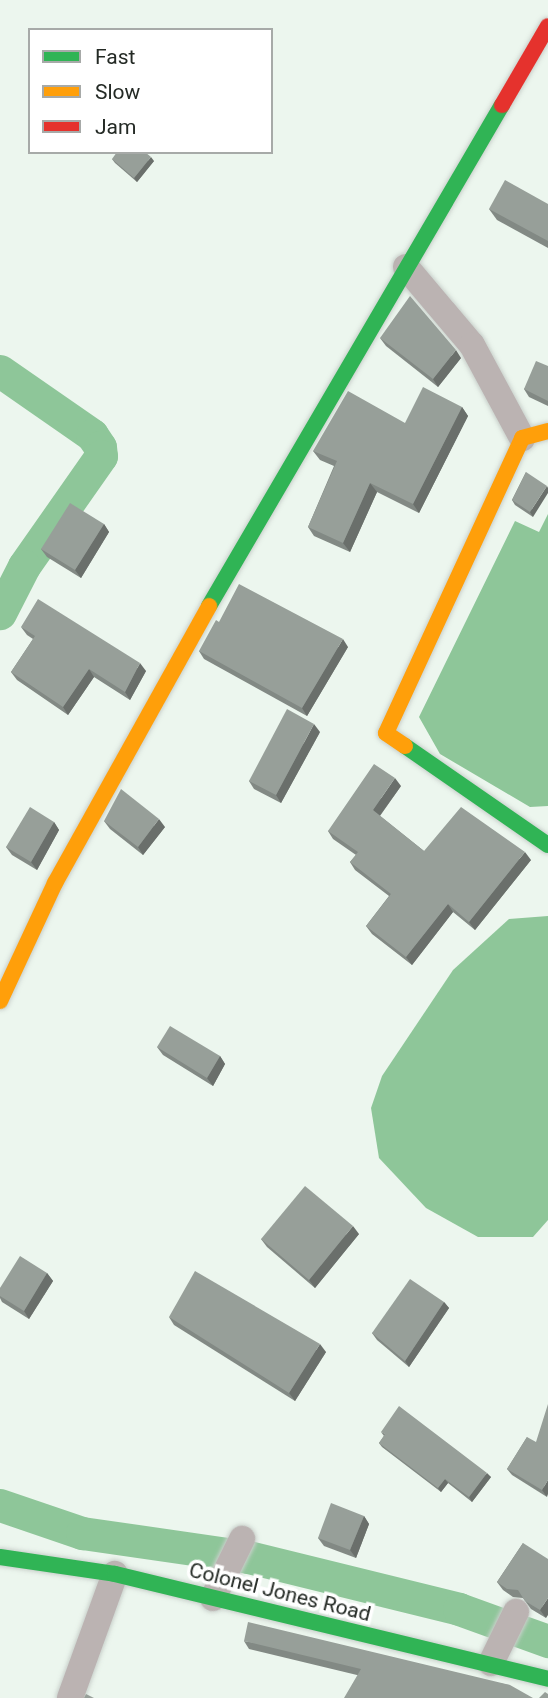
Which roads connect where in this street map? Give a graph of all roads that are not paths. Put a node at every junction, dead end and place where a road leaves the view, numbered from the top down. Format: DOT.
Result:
graph roads {
  1 [pos="548,26"];
  2 [pos="406,267"];
  3 [pos="548,431"];
  4 [pos="522,438"];
  5 [pos="548,844"];
  6 [pos="0,1001"];
  7 [pos="242,1539"];
  8 [pos="0,1557"];
  9 [pos="115,1574"];
  10 [pos="215,1594"];
  11 [pos="516,1612"];
  12 [pos="491,1664"];
  13 [pos="548,1679"];
  14 [pos="70,1698"];
  1 -- 2 [label="street"];
  2 -- 4 [label="street"];
  2 -- 6 [label="street"];
  3 -- 4 [label="street"];
  4 -- 5 [label="street"];
  7 -- 10 [label="street"];
  8 -- 9 [label="street, Colonel Jones Road"];
  9 -- 10 [label="street, Colonel Jones Road"];
  9 -- 14 [label="street"];
  10 -- 12 [label="street, Colonel Jones Road"];
  11 -- 12 [label="street"];
  12 -- 13 [label="street, Colonel Jones Road"];
}
